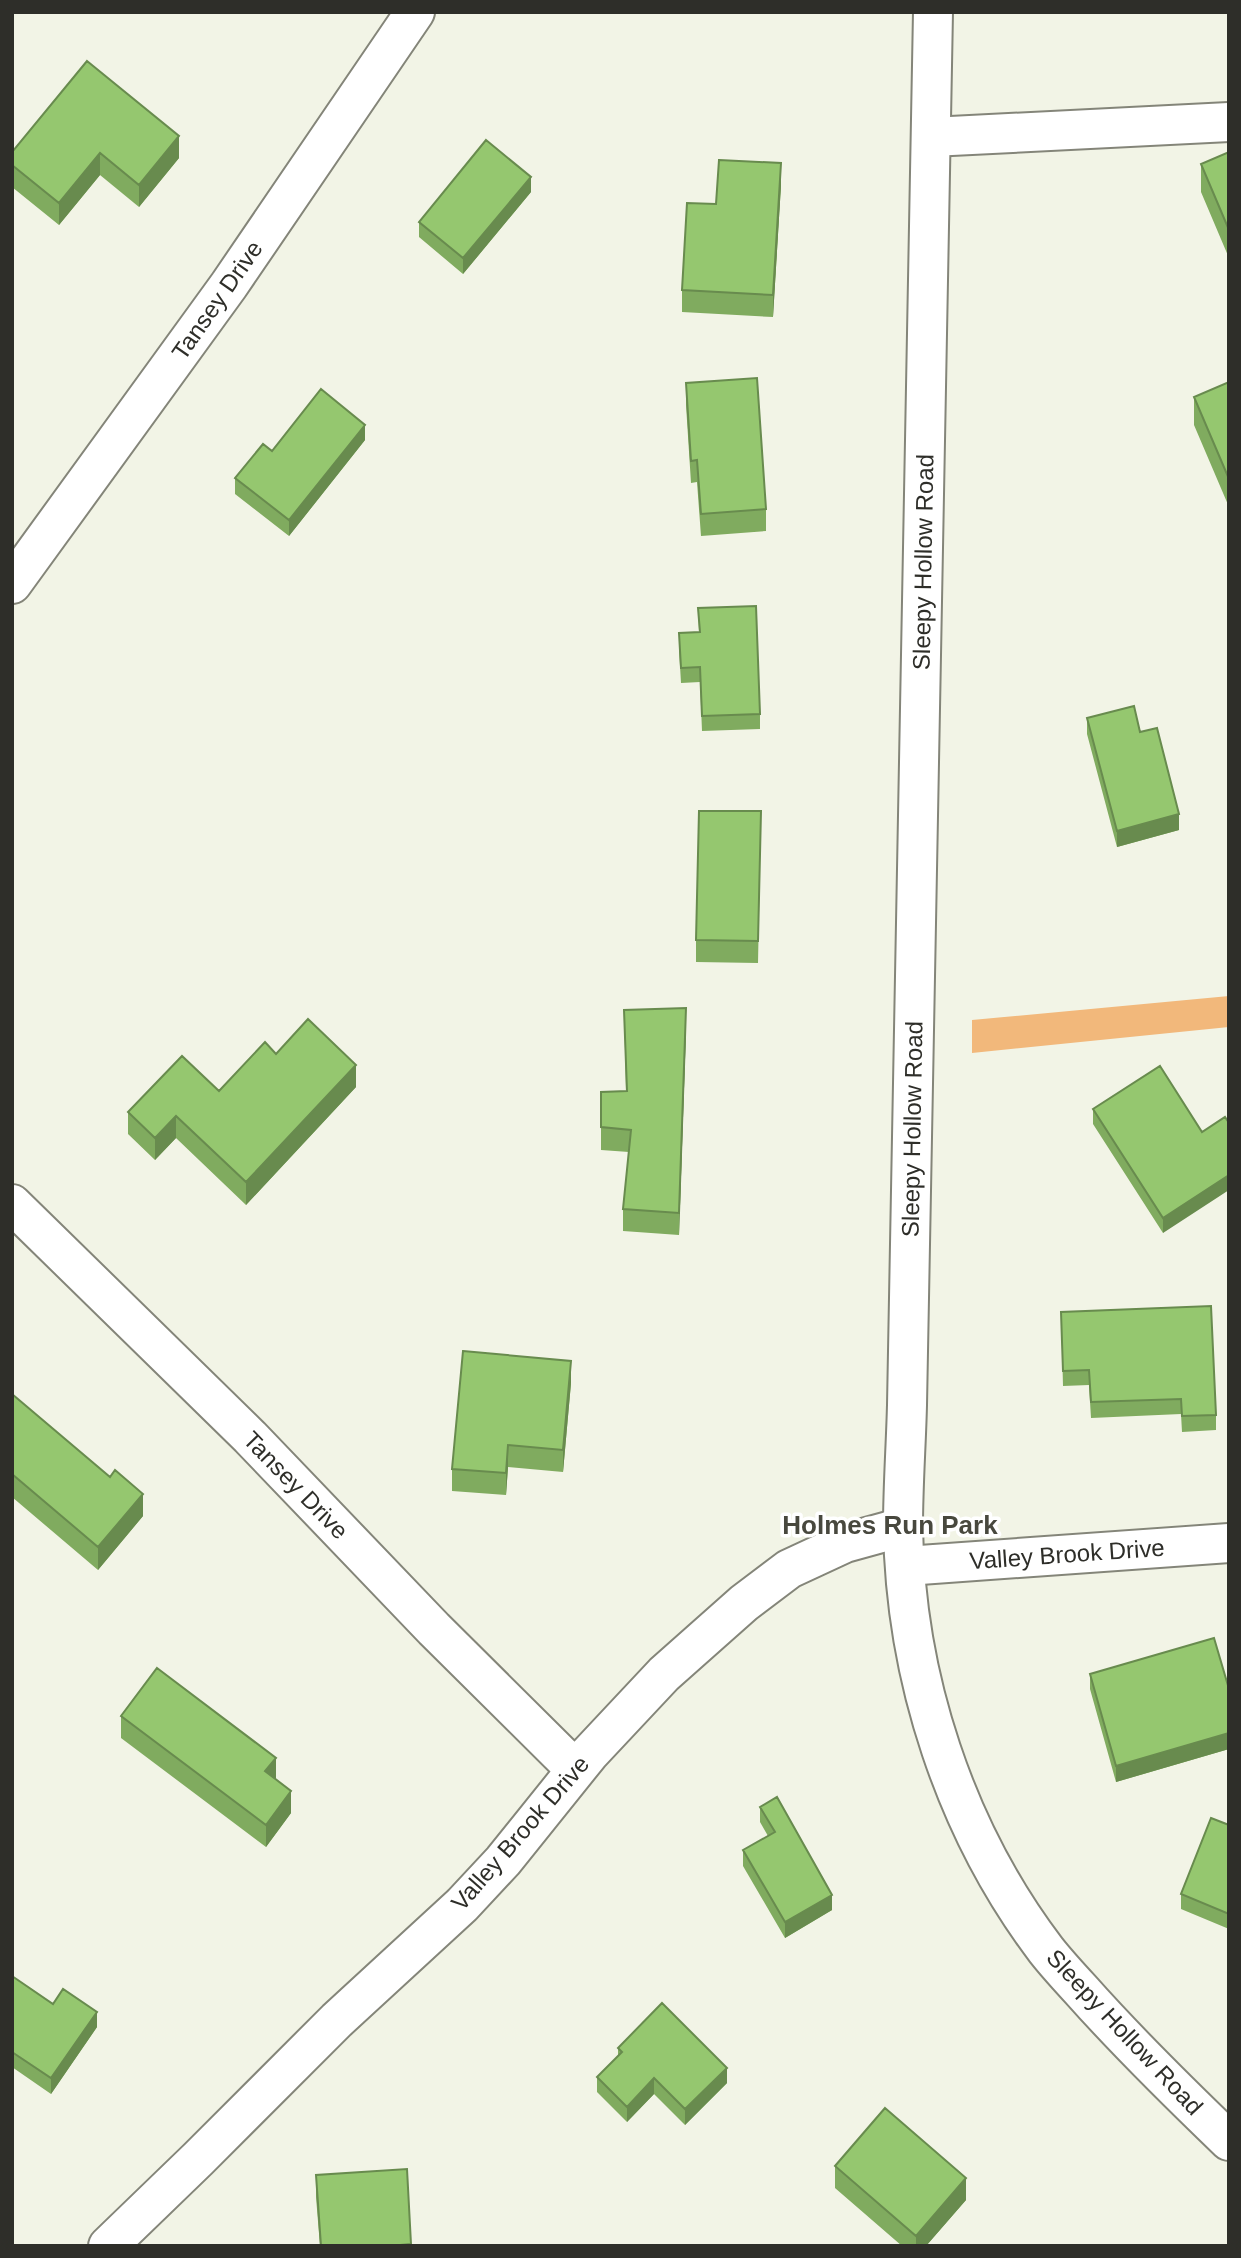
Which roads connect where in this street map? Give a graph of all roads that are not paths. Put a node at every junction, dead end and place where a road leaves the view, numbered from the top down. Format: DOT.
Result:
graph roads {
  1 [pos="415,12"];
  2 [pos="933,12"];
  3 [pos="1229,122"];
  4 [pos="931,137"];
  5 [pos="12,584"];
  6 [pos="12,1203"];
  7 [pos="903,1527"];
  8 [pos="1229,1543"];
  9 [pos="906,1566"];
  10 [pos="576,1770"];
  11 [pos="1229,2141"];
  12 [pos="108,2246"];
  1 -- 5 [label="street, Tansey Drive"];
  2 -- 4 [label="street, Sleepy Hollow Road"];
  3 -- 4 [label="street"];
  4 -- 7 [label="street, Sleepy Hollow Road"];
  6 -- 10 [label="street, Tansey Drive"];
  7 -- 9 [label="street, Sleepy Hollow Road"];
  7 -- 10 [label="street, Valley Brook Drive"];
  8 -- 9 [label="street, Valley Brook Drive"];
  9 -- 11 [label="street, Sleepy Hollow Road"];
  10 -- 12 [label="street, Valley Brook Drive"];
}
